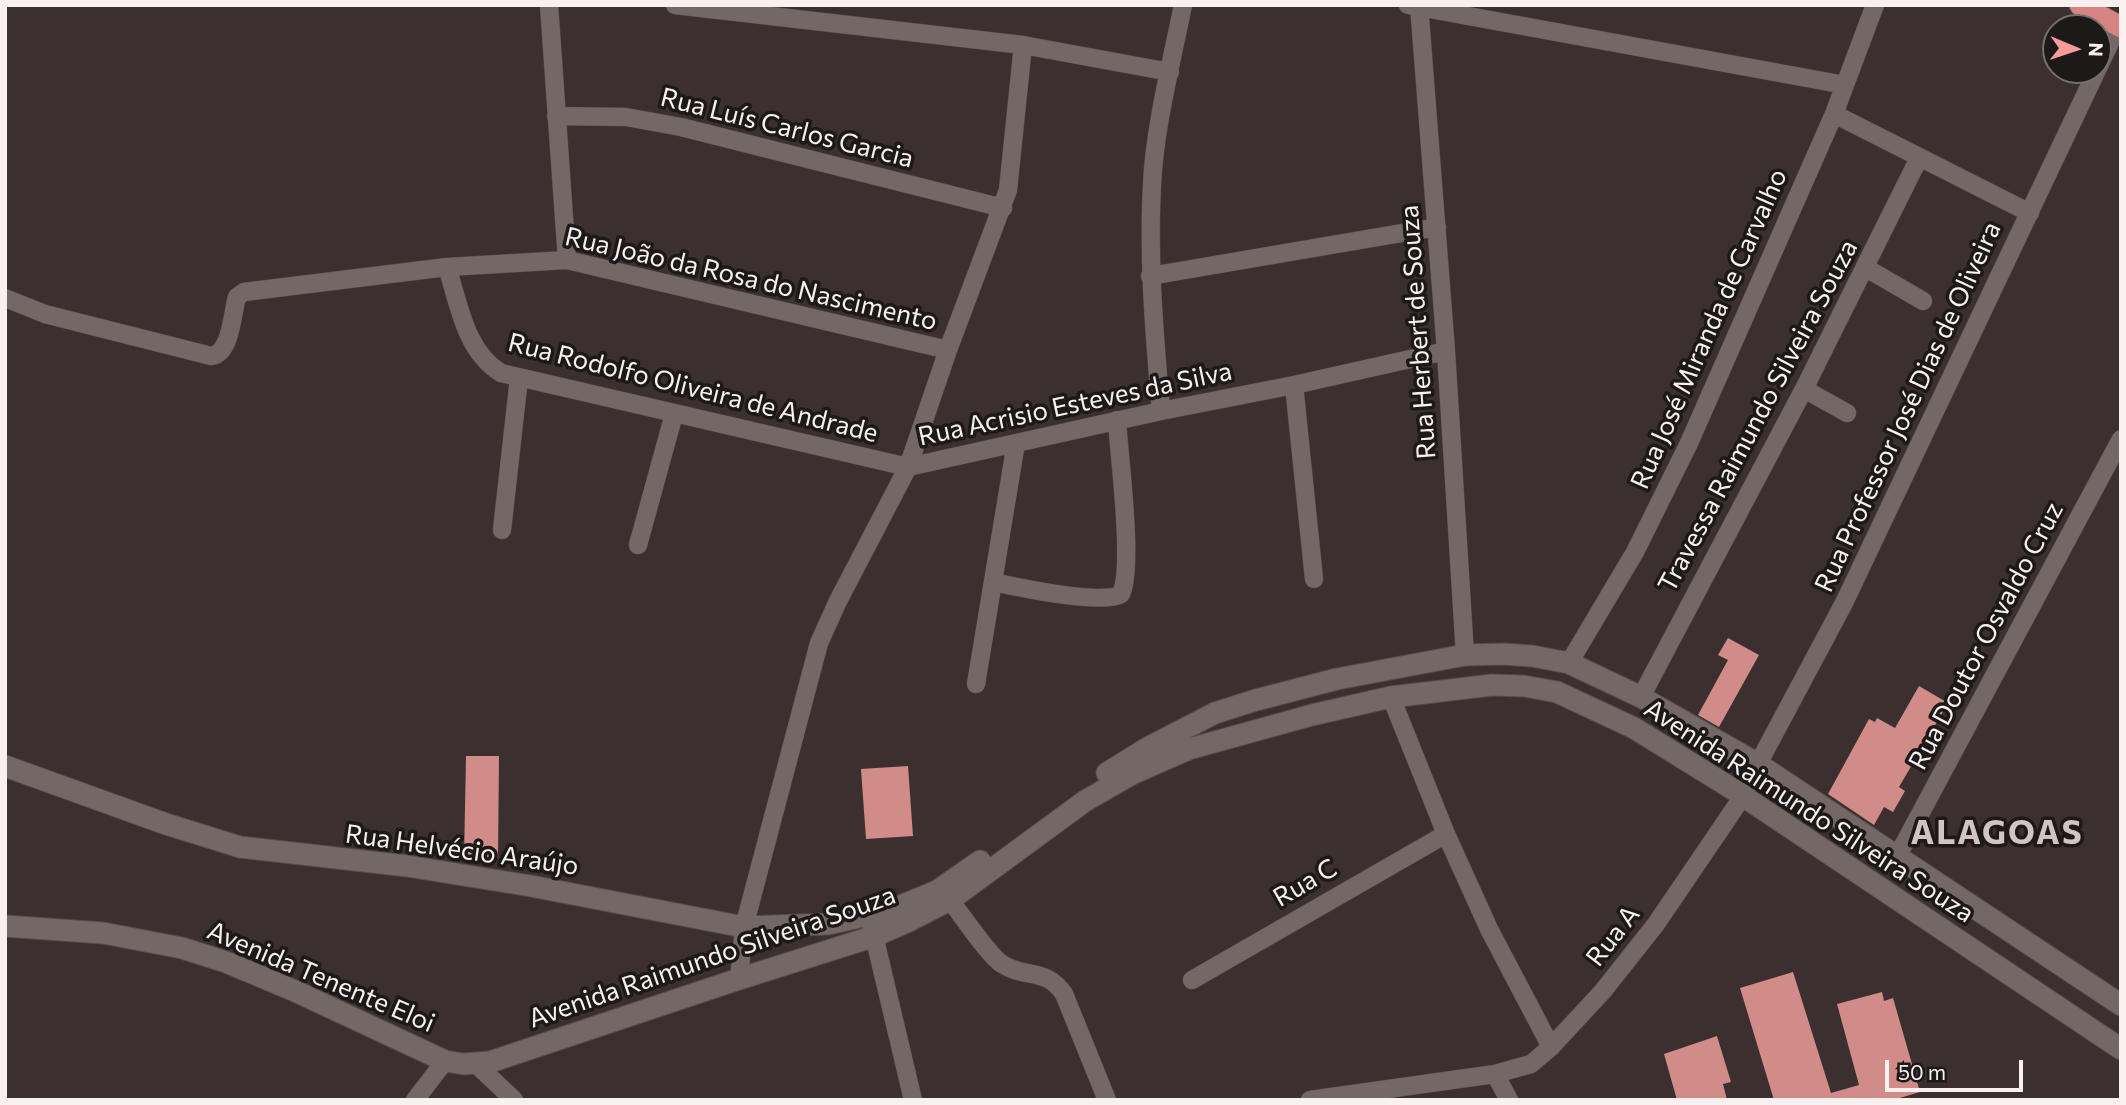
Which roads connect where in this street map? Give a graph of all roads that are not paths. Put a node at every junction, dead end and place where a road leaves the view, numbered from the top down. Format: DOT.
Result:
graph roads {
  1 [pos="549,5"];
  2 [pos="675,5"];
  3 [pos="1182,5"];
  4 [pos="1875,5"];
  5 [pos="2080,5"];
  6 [pos="1415,6"];
  7 [pos="2120,27"];
  8 [pos="1023,45"];
  9 [pos="1170,72"];
  10 [pos="2091,84"];
  11 [pos="1845,85"];
  12 [pos="1834,114"];
  13 [pos="556,116"];
  14 [pos="1919,158"];
  15 [pos="1003,208"];
  16 [pos="2029,213"];
  17 [pos="1437,227"];
  18 [pos="567,260"];
  19 [pos="447,267"];
  20 [pos="1866,268"];
  21 [pos="1150,276"];
  22 [pos="5,299"];
  23 [pos="1923,301"];
  24 [pos="948,350"];
  25 [pos="1447,351"];
  26 [pos="519,378"];
  27 [pos="1294,386"];
  28 [pos="1804,389"];
  29 [pos="1161,411"];
  30 [pos="1847,413"];
  31 [pos="674,414"];
  32 [pos="1117,420"];
  33 [pos="2121,439"];
  34 [pos="1016,443"];
  35 [pos="908,467"];
  36 [pos="502,530"];
  37 [pos="638,545"];
  38 [pos="1314,579"];
  39 [pos="993,582"];
  40 [pos="1465,655"];
  41 [pos="1569,663"];
  42 [pos="976,684"];
  43 [pos="1391,697"];
  44 [pos="1641,697"];
  45 [pos="1758,764"];
  46 [pos="5,766"];
  47 [pos="1743,796"];
  48 [pos="1446,834"];
  49 [pos="1897,857"];
  50 [pos="947,893"];
  51 [pos="919,900"];
  52 [pos="5,926"];
  53 [pos="782,926"];
  54 [pos="872,926"];
  55 [pos="744,927"];
  56 [pos="789,962"];
  57 [pos="739,979"];
  58 [pos="1192,980"];
  59 [pos="2120,1004"];
  60 [pos="1551,1046"];
  61 [pos="2121,1049"];
  62 [pos="445,1061"];
  63 [pos="483,1063"];
  64 [pos="1495,1074"];
  65 [pos="415,1100"];
  66 [pos="513,1100"];
  67 [pos="913,1100"];
  68 [pos="1107,1100"];
  69 [pos="1310,1100"];
  70 [pos="1509,1100"];
  1 -- 13 [label="street"];
  2 -- 8 [label="street"];
  3 -- 9 [label="street"];
  4 -- 11 [label="street, Rua José Miranda de Carvalho"];
  5 -- 7 [label="highway"];
  6 -- 11 [label="street"];
  6 -- 17 [label="street, Rua Herbert de Souza"];
  8 -- 9 [label="street"];
  8 -- 15 [label="street"];
  9 -- 21 [label="street"];
  10 -- 16 [label="street, Rua Professor José Dias de Oliveira"];
  11 -- 12 [label="street, Rua José Miranda de Carvalho"];
  12 -- 14 [label="street"];
  12 -- 41 [label="street, Rua José Miranda de Carvalho"];
  13 -- 15 [label="street, Rua Luís Carlos Garcia"];
  13 -- 18 [label="street"];
  14 -- 16 [label="street"];
  14 -- 20 [label="street, Travessa Raimundo Silveira Souza"];
  15 -- 24 [label="street"];
  16 -- 45 [label="street, Rua Professor José Dias de Oliveira"];
  17 -- 21 [label="street"];
  17 -- 25 [label="street, Rua Herbert de Souza"];
  18 -- 19 [label="street, Rua João da Rosa do Nascimento"];
  18 -- 24 [label="street, Rua João da Rosa do Nascimento"];
  19 -- 22 [label="street, Rua João da Rosa do Nascimento"];
  19 -- 26 [label="street, Rua Rodolfo Oliveira de Andrade"];
  20 -- 23 [label="street"];
  20 -- 28 [label="street, Travessa Raimundo Silveira Souza"];
  21 -- 29 [label="street"];
  24 -- 35 [label="street"];
  25 -- 27 [label="street, Rua Acrisio Esteves da Silva"];
  25 -- 40 [label="street, Rua Herbert de Souza"];
  26 -- 31 [label="street, Rua Rodolfo Oliveira de Andrade"];
  26 -- 36 [label="street"];
  27 -- 29 [label="street, Rua Acrisio Esteves da Silva"];
  27 -- 38 [label="street"];
  28 -- 30 [label="street"];
  28 -- 44 [label="street, Travessa Raimundo Silveira Souza"];
  29 -- 32 [label="street, Rua Acrisio Esteves da Silva"];
  31 -- 35 [label="street, Rua Rodolfo Oliveira de Andrade"];
  31 -- 37 [label="street"];
  32 -- 34 [label="street, Rua Acrisio Esteves da Silva"];
  32 -- 39 [label="street"];
  33 -- 49 [label="street, Rua Doutor Osvaldo Cruz"];
  34 -- 35 [label="street, Rua Acrisio Esteves da Silva"];
  34 -- 39 [label="street"];
  35 -- 55 [label="street, Rua Acrisio Esteves da Silva"];
  39 -- 42 [label="street"];
  40 -- 41 [label="street, Avenida Raimundo Silveira Souza"];
  40 -- 50 [label="street, Avenida Raimundo Silveira Souza"];
  41 -- 44 [label="street, Avenida Raimundo Silveira Souza"];
  43 -- 47 [label="street, Avenida Raimundo Silveira Souza"];
  43 -- 48 [label="street"];
  43 -- 50 [label="street, Avenida Raimundo Silveira Souza"];
  44 -- 45 [label="street, Avenida Raimundo Silveira Souza"];
  45 -- 47 [label="street, Rua Professor José Dias de Oliveira"];
  45 -- 49 [label="street, Avenida Raimundo Silveira Souza"];
  46 -- 55 [label="street, Rua Helvécio Araújo"];
  47 -- 60 [label="street, Rua A"];
  47 -- 61 [label="street, Avenida Raimundo Silveira Souza"];
  48 -- 58 [label="street, Rua C"];
  48 -- 60 [label="street"];
  49 -- 59 [label="street, Avenida Raimundo Silveira Souza"];
  50 -- 51 [label="street, Avenida Raimundo Silveira Souza"];
  50 -- 54 [label="street, Avenida Raimundo Silveira Souza"];
  50 -- 68 [label="street"];
  51 -- 54 [label="street, Rua Helvécio Araújo"];
  52 -- 62 [label="street, Avenida Tenente Eloi"];
  53 -- 54 [label="street, Rua Helvécio Araújo"];
  53 -- 55 [label="street, Rua Helvécio Araújo"];
  53 -- 56 [label="street"];
  54 -- 56 [label="street, Avenida Raimundo Silveira Souza"];
  54 -- 67 [label="street"];
  55 -- 57 [label="street, Rua Acrisio Esteves da Silva"];
  56 -- 57 [label="street, Avenida Raimundo Silveira Souza"];
  57 -- 63 [label="street, Avenida Raimundo Silveira Souza"];
  60 -- 64 [label="street, Rua A"];
  62 -- 63 [label="street, Avenida Tenente Eloi"];
  62 -- 65 [label="street"];
  63 -- 66 [label="street"];
  64 -- 69 [label="street, Rua A"];
  64 -- 70 [label="street"];
}
